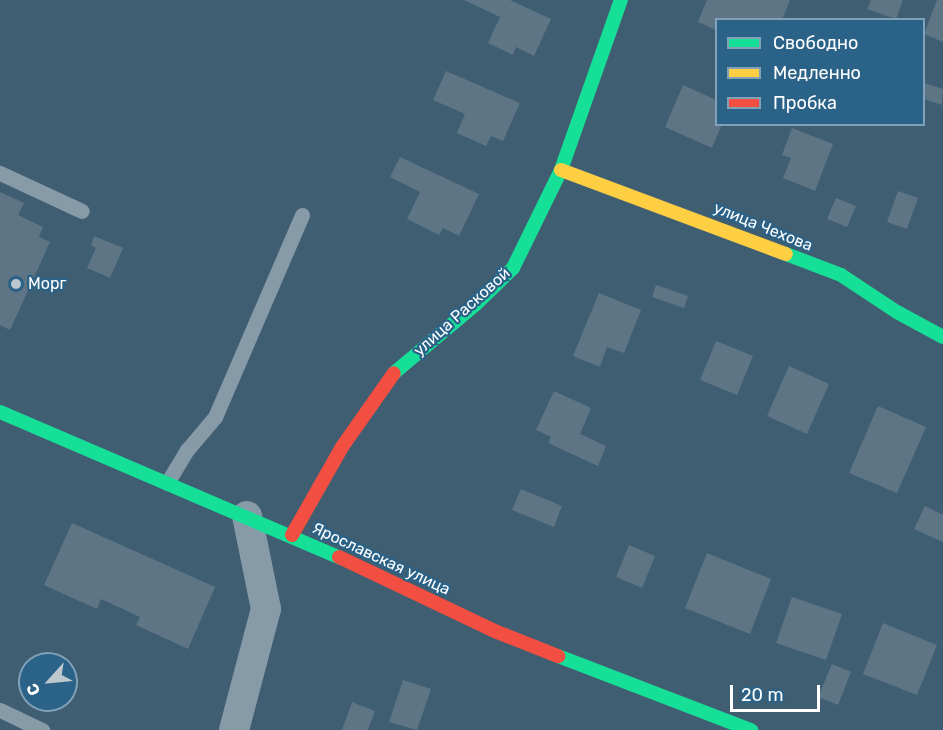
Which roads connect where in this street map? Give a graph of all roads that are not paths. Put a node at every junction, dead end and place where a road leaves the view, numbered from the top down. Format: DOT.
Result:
graph roads {
  1 [pos="621,0"];
  2 [pos="561,170"];
  3 [pos="0,173"];
  4 [pos="82,211"];
  5 [pos="302,215"];
  6 [pos="943,337"];
  7 [pos="0,412"];
  8 [pos="167,483"];
  9 [pos="247,516"];
  10 [pos="292,535"];
  11 [pos="0,710"];
  12 [pos="42,730"];
  13 [pos="234,730"];
  14 [pos="751,730"];
  1 -- 2 [label="street, улица Расковой"];
  2 -- 6 [label="street, улица Чехова"];
  2 -- 10 [label="street, улица Расковой"];
  3 -- 4 [label="lane"];
  5 -- 8 [label="lane"];
  7 -- 8 [label="street, Ярославская улица"];
  8 -- 9 [label="street, Ярославская улица"];
  9 -- 10 [label="street, Ярославская улица"];
  9 -- 13 [label="street"];
  10 -- 14 [label="street, Ярославская улица"];
  11 -- 12 [label="lane"];
}
